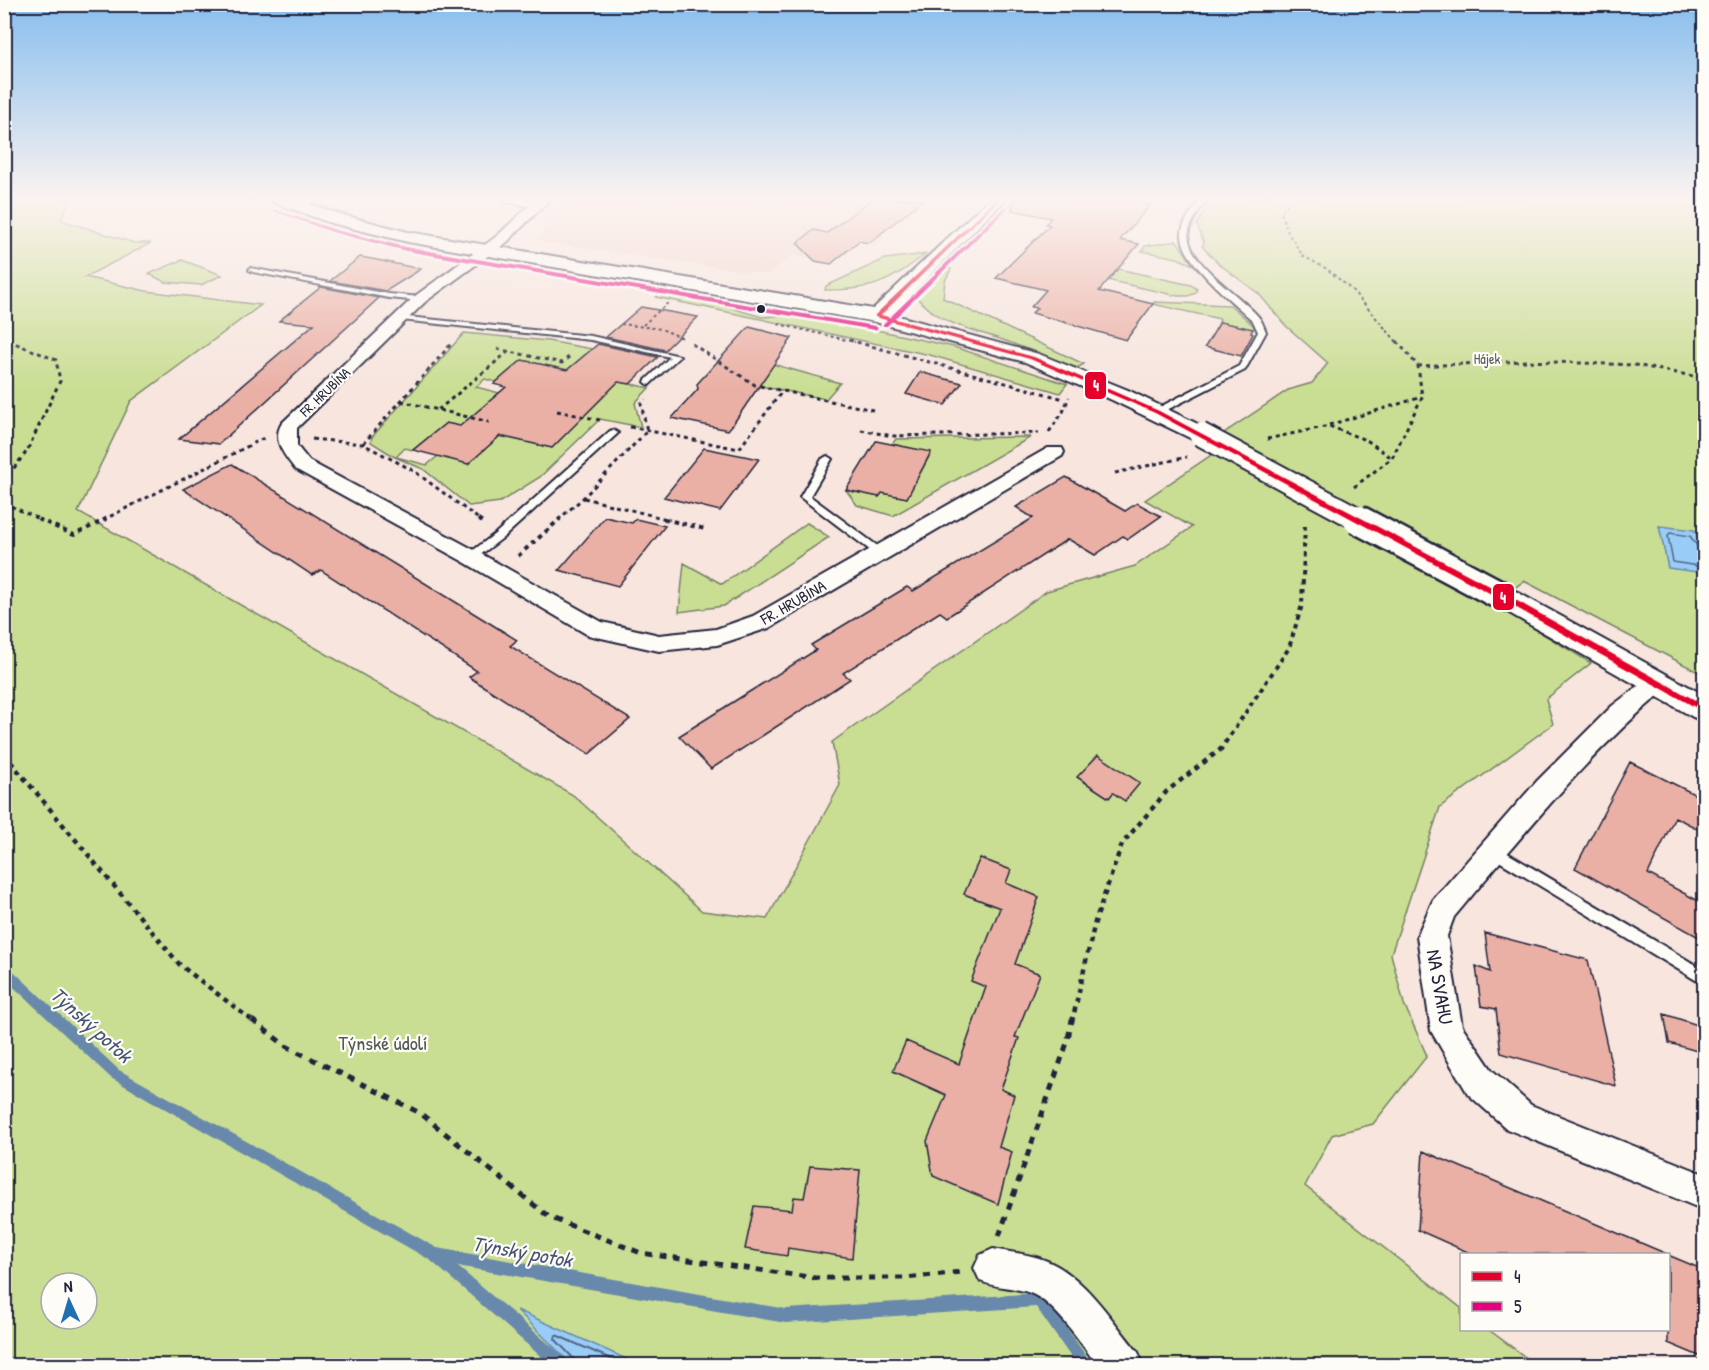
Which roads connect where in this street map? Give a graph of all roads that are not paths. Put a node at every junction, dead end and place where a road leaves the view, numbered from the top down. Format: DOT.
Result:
graph roads {
  1 [pos="469,263"];
  2 [pos="557,263"];
  3 [pos="932,263"];
  4 [pos="1199,263"];
  5 [pos="253,270"];
  6 [pos="420,299"];
  7 [pos="877,316"];
  8 [pos="401,318"];
  9 [pos="649,382"];
  10 [pos="1157,411"];
  11 [pos="613,433"];
  12 [pos="1055,453"];
  13 [pos="827,459"];
  14 [pos="879,552"];
  15 [pos="471,557"];
  16 [pos="1658,683"];
  17 [pos="1704,709"];
  18 [pos="1494,851"];
  19 [pos="1704,978"];
  20 [pos="1704,1192"];
  21 [pos="993,1268"];
  22 [pos="1124,1365"];
  1 -- 6 [label="street, FR. HRUBÍNA"];
  2 -- 7 [label="street"];
  3 -- 7 [label="street"];
  4 -- 10 [label="lane"];
  5 -- 6 [label="lane"];
  6 -- 8 [label="street, FR. HRUBÍNA"];
  7 -- 10 [label="street"];
  8 -- 9 [label="lane"];
  8 -- 15 [label="street, FR. HRUBÍNA"];
  10 -- 16 [label="street, bridge"];
  11 -- 15 [label="lane"];
  12 -- 14 [label="street, FR. HRUBÍNA"];
  13 -- 14 [label="lane"];
  14 -- 15 [label="street, FR. HRUBÍNA"];
  16 -- 17 [label="street"];
  16 -- 18 [label="street, NA SVAHU"];
  18 -- 19 [label="lane"];
  18 -- 20 [label="street, NA SVAHU"];
  21 -- 22 [label="street"];
}
